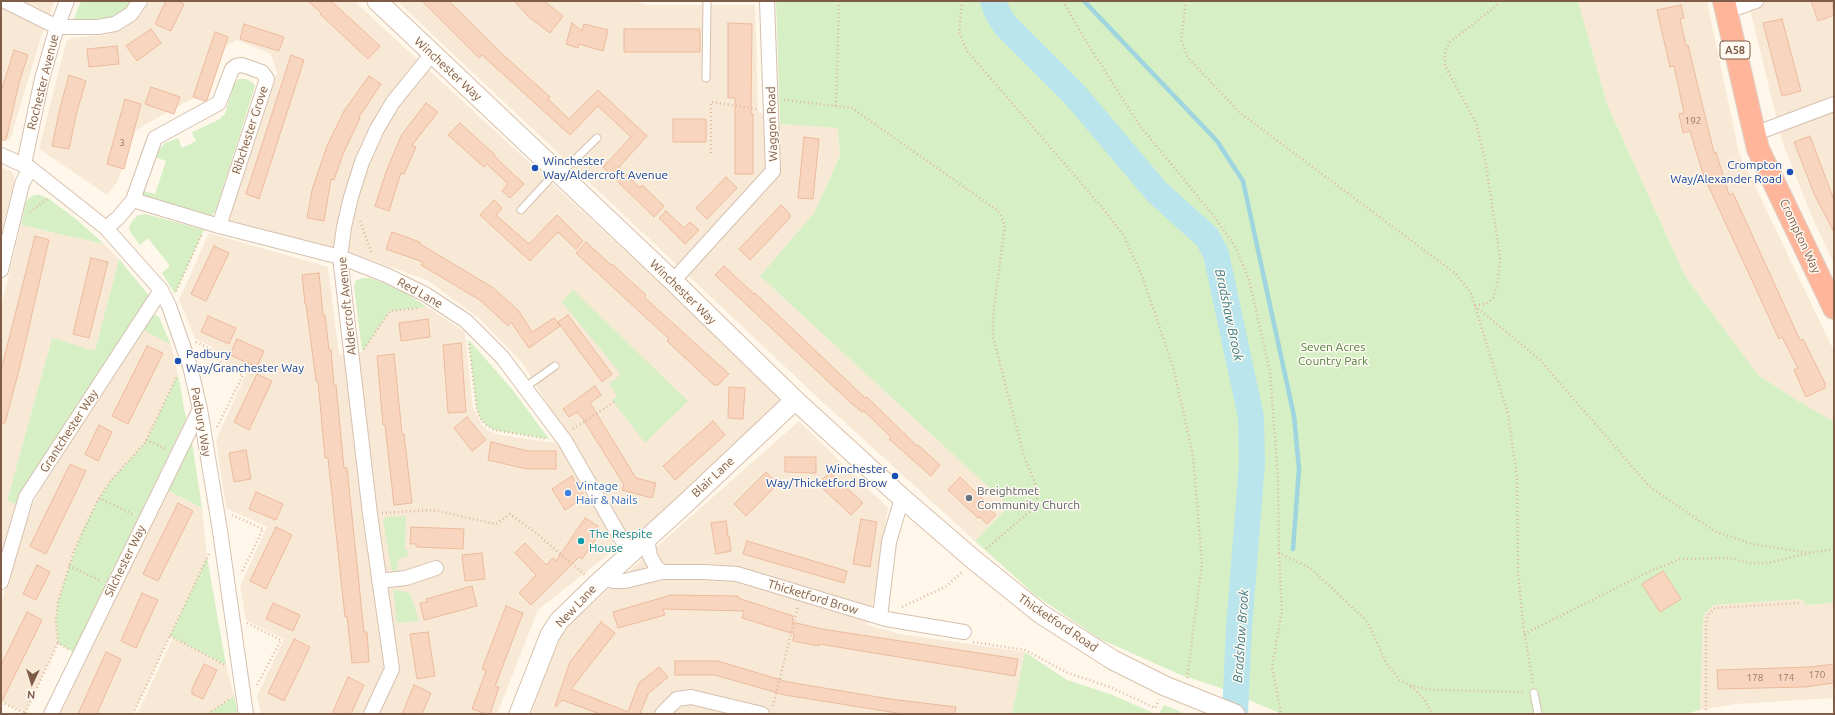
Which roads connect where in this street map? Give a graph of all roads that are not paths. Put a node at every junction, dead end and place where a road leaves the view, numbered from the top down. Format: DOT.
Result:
graph roads {
  1 [pos="5,1"];
  2 [pos="67,1"];
  3 [pos="140,1"];
  4 [pos="377,1"];
  5 [pos="707,1"];
  6 [pos="768,1"];
  7 [pos="1756,1"];
  8 [pos="1725,7"];
  9 [pos="57,26"];
  10 [pos="432,54"];
  11 [pos="706,78"];
  12 [pos="1834,104"];
  13 [pos="1754,134"];
  14 [pos="597,138"];
  15 [pos="1,155"];
  16 [pos="27,166"];
  17 [pos="558,173"];
  18 [pos="133,200"];
  19 [pos="521,210"];
  20 [pos="213,224"];
  21 [pos="106,228"];
  22 [pos="340,257"];
  23 [pos="1,270"];
  24 [pos="672,281"];
  25 [pos="161,290"];
  26 [pos="1834,308"];
  27 [pos="555,366"];
  28 [pos="524,388"];
  29 [pos="795,400"];
  30 [pos="200,409"];
  31 [pos="902,498"];
  32 [pos="647,539"];
  33 [pos="630,554"];
  34 [pos="436,568"];
  35 [pos="662,572"];
  36 [pos="379,580"];
  37 [pos="599,581"];
  38 [pos="1,582"];
  39 [pos="883,618"];
  40 [pos="964,632"];
  41 [pos="1534,693"];
  42 [pos="767,710"];
  43 [pos="246,711"];
  44 [pos="523,713"];
  45 [pos="51,714"];
  46 [pos="371,714"];
  47 [pos="662,714"];
  48 [pos="1235,714"];
  49 [pos="1538,714"];
  1 -- 9 [label="street"];
  2 -- 9 [label="street, Rochester Avenue"];
  3 -- 9 [label="street"];
  4 -- 10 [label="street, Winchester Way"];
  5 -- 11 [label="lane"];
  6 -- 24 [label="street, Waggon Road"];
  7 -- 8 [label="street"];
  8 -- 13 [label="highway, Crompton Way / A58"];
  9 -- 16 [label="street, Rochester Avenue"];
  10 -- 17 [label="street, Winchester Way"];
  10 -- 22 [label="street, Aldercroft Avenue"];
  12 -- 13 [label="street"];
  13 -- 26 [label="highway, Crompton Way / A58"];
  14 -- 17 [label="lane"];
  15 -- 16 [label="street"];
  16 -- 21 [label="street, Padbury Way"];
  16 -- 23 [label="street, Rochester Avenue"];
  17 -- 19 [label="lane"];
  17 -- 24 [label="street, Winchester Way"];
  18 -- 20 [label="street, Red Lane"];
  18 -- 20 [label="street, Ribchester Grove"];
  18 -- 21 [label="street"];
  20 -- 22 [label="street, Red Lane"];
  21 -- 25 [label="street, Padbury Way"];
  22 -- 28 [label="street, Red Lane"];
  22 -- 36 [label="street, Aldercroft Avenue"];
  24 -- 29 [label="street, Winchester Way"];
  25 -- 30 [label="street, Padbury Way"];
  25 -- 38 [label="street, Grantchester Way"];
  27 -- 28 [label="lane"];
  28 -- 33 [label="street, Red Lane"];
  29 -- 31 [label="street, Winchester Way"];
  29 -- 32 [label="street, Blair Lane"];
  30 -- 43 [label="street, Padbury Way"];
  30 -- 45 [label="street, Silchester Way"];
  31 -- 39 [label="street"];
  31 -- 48 [label="street, Thicketford Road"];
  32 -- 33 [label="street, Blair Lane"];
  32 -- 35 [label="street"];
  33 -- 37 [label="street, New Lane"];
  34 -- 36 [label="street"];
  35 -- 37 [label="street, Thicketford Brow"];
  35 -- 39 [label="street, Thicketford Brow"];
  36 -- 46 [label="street, Aldercroft Avenue"];
  37 -- 44 [label="street, New Lane"];
  39 -- 40 [label="street, Thicketford Brow"];
  41 -- 49 [label="lane"];
  42 -- 47 [label="street"];
}
